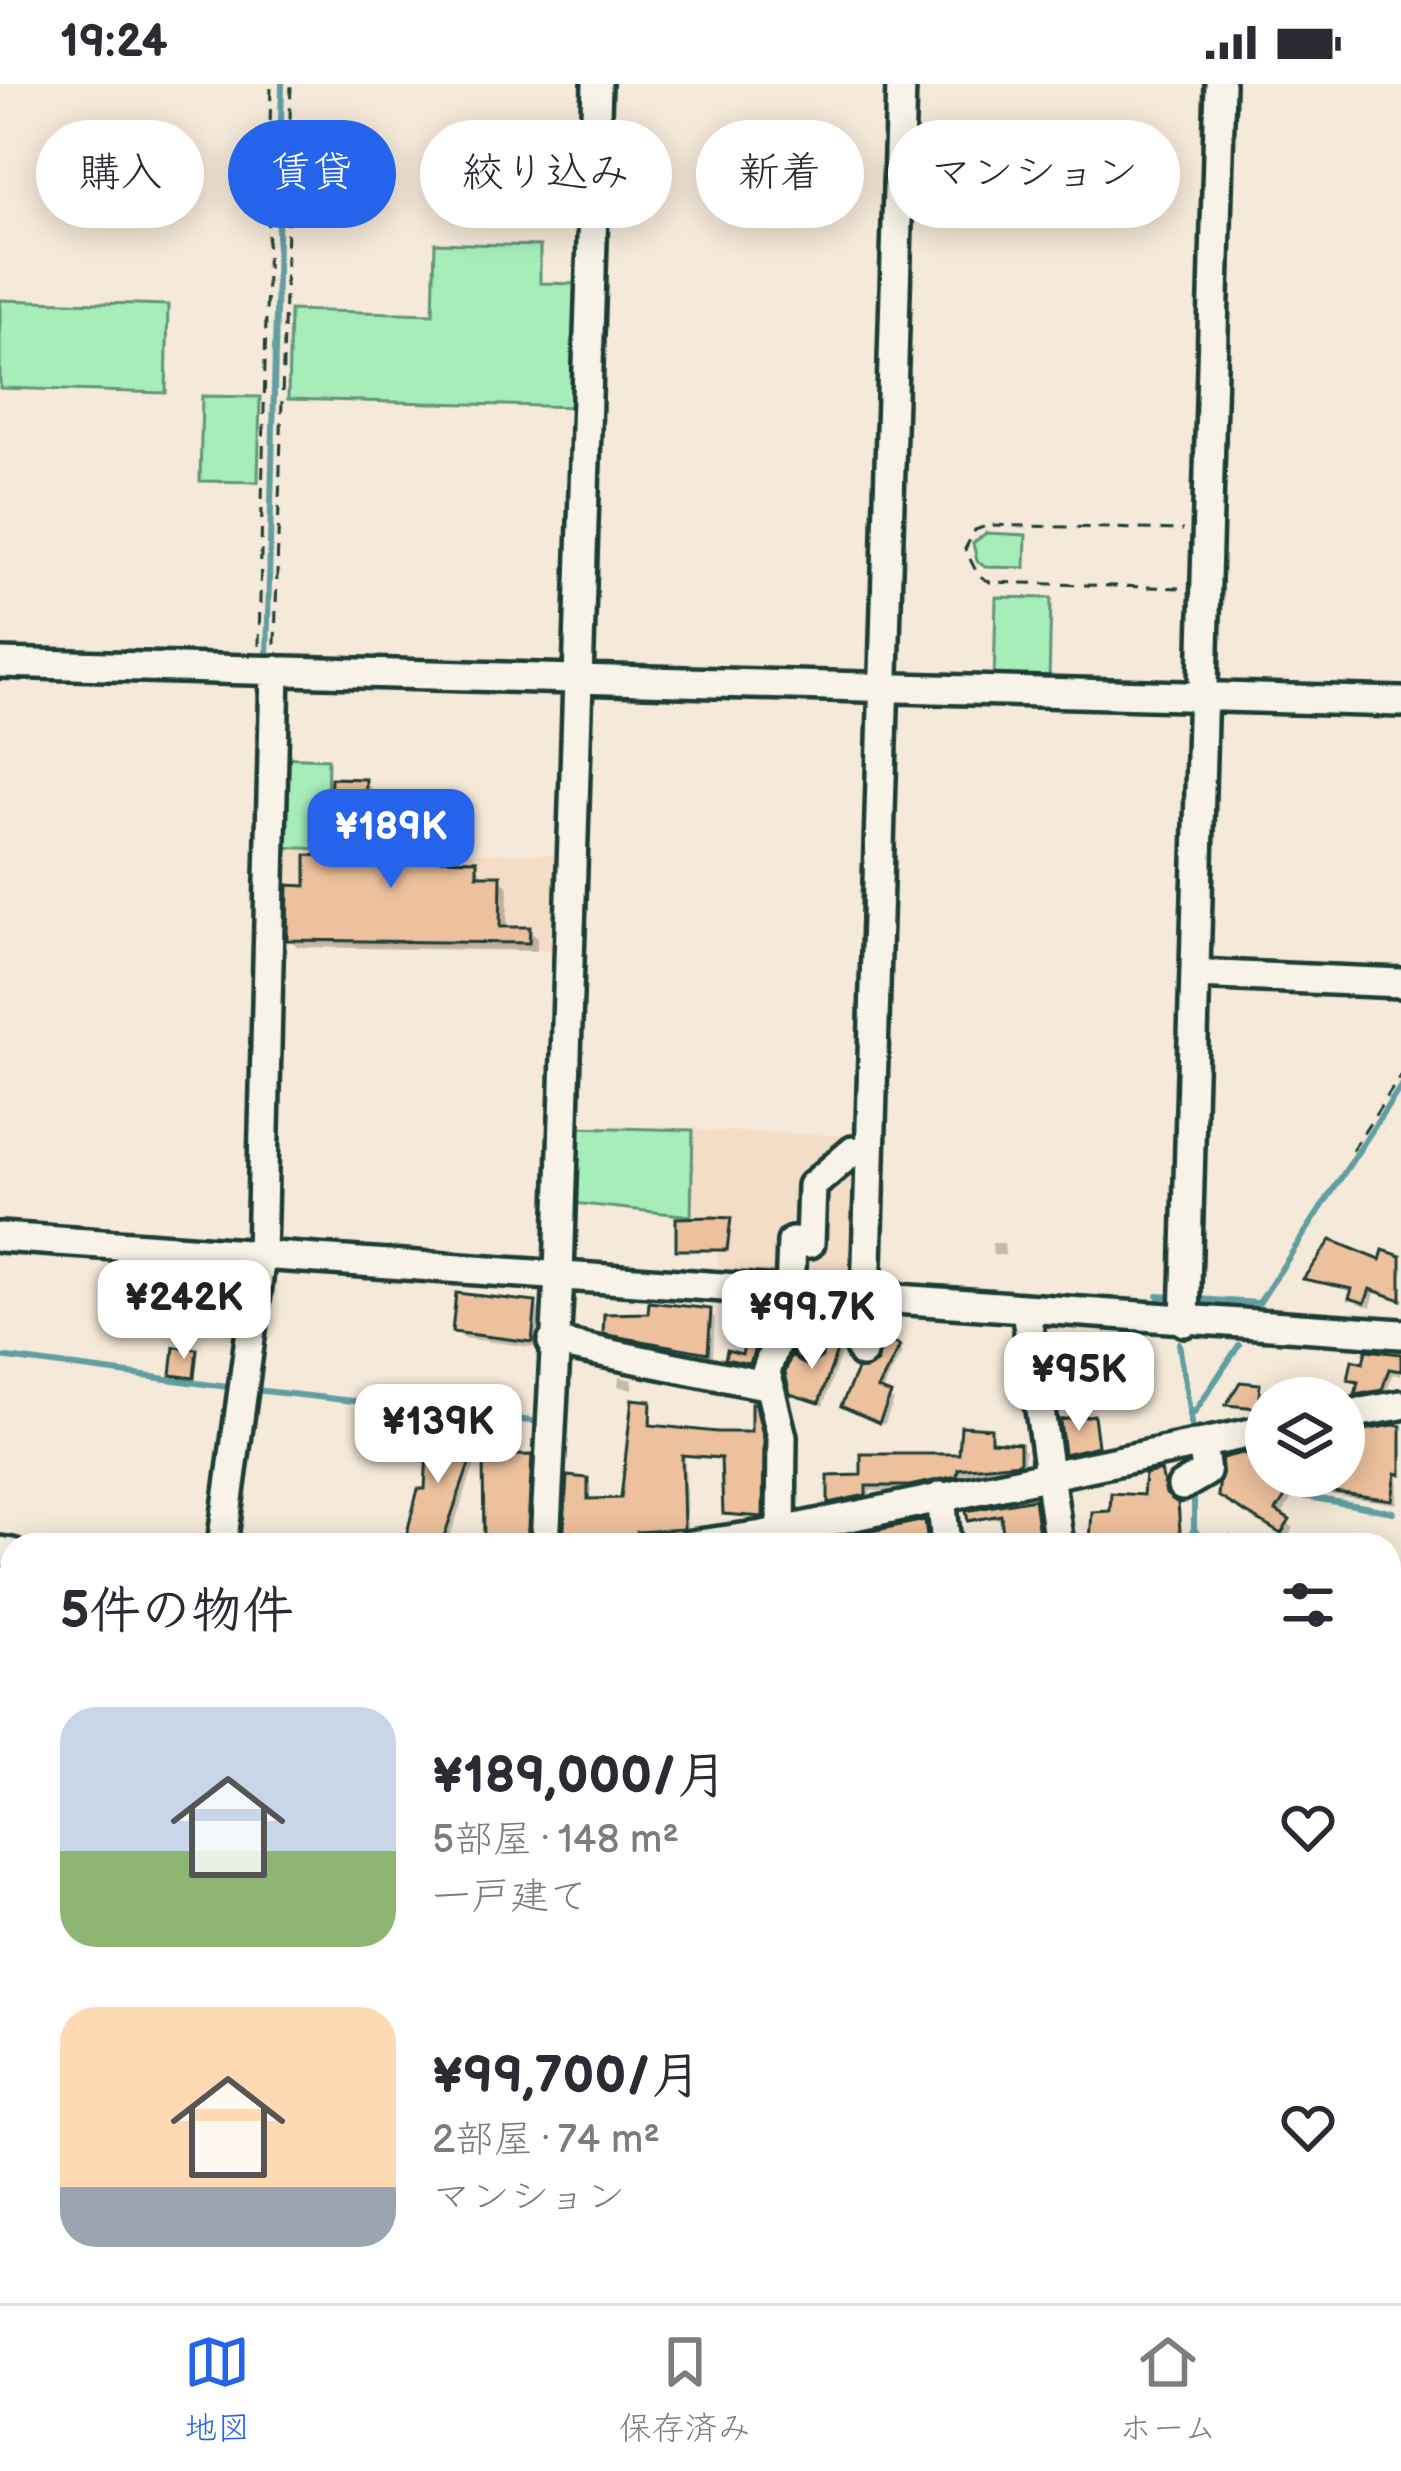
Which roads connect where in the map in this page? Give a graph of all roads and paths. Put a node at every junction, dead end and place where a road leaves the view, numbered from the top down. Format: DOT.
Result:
graph roads {
  1 [pos="291,84"];
  2 [pos="597,84"];
  3 [pos="901,84"];
  4 [pos="1220,84"];
  5 [pos="1208,531"];
  6 [pos="1206,588"];
  7 [pos="0,663"];
  8 [pos="275,670"];
  9 [pos="579,682"];
  10 [pos="884,687"];
  11 [pos="1203,696"];
  12 [pos="1401,702"];
  13 [pos="1196,974"];
  14 [pos="1401,983"];
  15 [pos="1401,1076"];
  16 [pos="1352,1151"];
  17 [pos="870,1152"];
  18 [pos="0,1237"];
  19 [pos="261,1256"];
  20 [pos="559,1275"];
  21 [pos="823,1297"];
  22 [pos="1026,1310"];
  23 [pos="1185,1322"];
  24 [pos="1401,1334"];
  25 [pos="552,1342"];
  26 [pos="807,1347"];
  27 [pos="862,1353"];
  28 [pos="770,1386"];
  29 [pos="1401,1405"];
  30 [pos="1365,1411"];
  31 [pos="1245,1434"];
  32 [pos="1195,1444"];
  33 [pos="1050,1472"];
  34 [pos="1189,1482"];
  35 [pos="940,1496"];
  36 [pos="224,1533"];
  37 [pos="544,1533"];
  38 [pos="786,1533"];
  39 [pos="798,1533"];
  40 [pos="945,1533"];
  41 [pos="1058,1533"];
  1 -- 8 [label="path"];
  2 -- 9 [label="street"];
  3 -- 10 [label="street"];
  4 -- 5 [label="street"];
  5 -- 6 [label="street"];
  5 -- 6 [label="path"];
  6 -- 11 [label="street"];
  7 -- 8 [label="street"];
  8 -- 9 [label="street"];
  8 -- 19 [label="street"];
  9 -- 10 [label="street"];
  9 -- 20 [label="street"];
  10 -- 11 [label="street"];
  10 -- 17 [label="street"];
  11 -- 12 [label="street"];
  11 -- 13 [label="street"];
  13 -- 14 [label="street"];
  13 -- 23 [label="street"];
  15 -- 16 [label="path"];
  17 -- 21 [label="street"];
  17 -- 21 [label="street"];
  18 -- 19 [label="street"];
  19 -- 20 [label="street"];
  19 -- 36 [label="street"];
  20 -- 21 [label="street"];
  20 -- 25 [label="street"];
  21 -- 22 [label="street"];
  21 -- 26 [label="street"];
  21 -- 27 [label="street"];
  21 -- 28 [label="street"];
  22 -- 23 [label="street"];
  22 -- 33 [label="street"];
  23 -- 24 [label="street"];
  25 -- 28 [label="street"];
  25 -- 37 [label="street"];
  28 -- 38 [label="street"];
  29 -- 30 [label="street"];
  31 -- 32 [label="street"];
  32 -- 33 [label="street"];
  32 -- 34 [label="street"];
  33 -- 35 [label="street"];
  33 -- 41 [label="street"];
  35 -- 39 [label="street"];
  35 -- 40 [label="street"];
}
